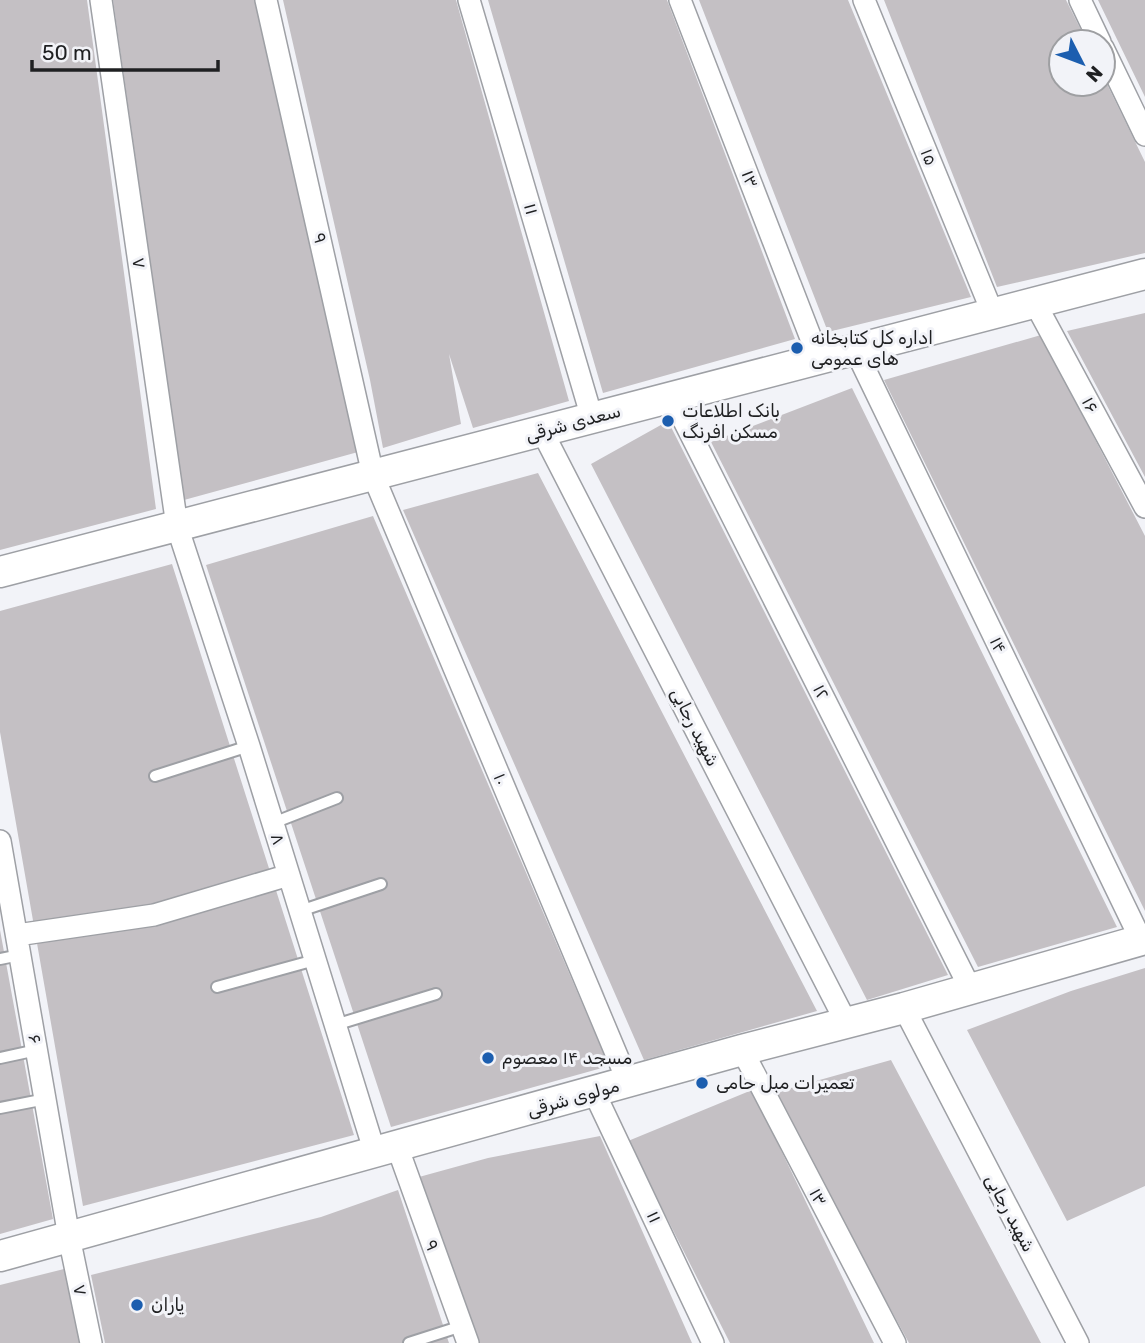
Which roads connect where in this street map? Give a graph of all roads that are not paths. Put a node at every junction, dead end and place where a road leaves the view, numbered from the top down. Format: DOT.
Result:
graph roads {
  1 [pos="101,0"];
  2 [pos="266,0"];
  3 [pos="469,0"];
  4 [pos="680,0"];
  5 [pos="864,0"];
  6 [pos="1080,0"];
  7 [pos="1093,28"];
  8 [pos="1117,77"];
  9 [pos="1145,135"];
  10 [pos="1145,274"];
  11 [pos="1035,303"];
  12 [pos="993,314"];
  13 [pos="855,349"];
  14 [pos="819,359"];
  15 [pos="672,397"];
  16 [pos="592,418"];
  17 [pos="542,431"];
  18 [pos="373,475"];
  19 [pos="1145,507"];
  20 [pos="177,526"];
  21 [pos="0,572"];
  22 [pos="249,746"];
  23 [pos="155,776"];
  24 [pos="337,798"];
  25 [pos="273,824"];
  26 [pos="0,841"];
  27 [pos="3,872"];
  28 [pos="289,875"];
  29 [pos="382,884"];
  30 [pos="300,911"];
  31 [pos="1143,940"];
  32 [pos="12,950"];
  33 [pos="315,960"];
  34 [pos="217,987"];
  35 [pos="970,988"];
  36 [pos="436,994"];
  37 [pos="904,1008"];
  38 [pos="847,1024"];
  39 [pos="335,1025"];
  40 [pos="37,1050"];
  41 [pos="742,1050"];
  42 [pos="0,1058"];
  43 [pos="628,1082"];
  44 [pos="594,1092"];
  45 [pos="46,1099"];
  46 [pos="0,1108"];
  47 [pos="386,1149"];
  48 [pos="69,1237"];
  49 [pos="0,1256"];
  50 [pos="465,1335"];
  51 [pos="91,1343"];
  52 [pos="409,1343"];
  53 [pos="713,1343"];
  54 [pos="895,1343"];
  55 [pos="1078,1343"];
  1 -- 20 [label="street, ۷"];
  2 -- 18 [label="street, ۹"];
  3 -- 16 [label="street, ۱۱"];
  4 -- 14 [label="street, ۱۳"];
  5 -- 12 [label="street, ۱۵"];
  6 -- 7 [label="street"];
  8 -- 9 [label="street"];
  10 -- 11 [label="main road, سعدی شرقی"];
  11 -- 12 [label="main road, سعدی شرقی"];
  11 -- 19 [label="street, ۱۶"];
  12 -- 13 [label="main road, سعدی شرقی"];
  13 -- 14 [label="main road, سعدی شرقی"];
  13 -- 31 [label="street, ۱۴"];
  14 -- 15 [label="main road, سعدی شرقی"];
  15 -- 16 [label="main road, سعدی شرقی"];
  15 -- 35 [label="street, ۱۲"];
  16 -- 17 [label="main road, سعدی شرقی"];
  17 -- 18 [label="main road, سعدی شرقی"];
  17 -- 38 [label="street, شهید رجایی"];
  18 -- 20 [label="main road, سعدی شرقی"];
  18 -- 43 [label="street, ۱۰"];
  20 -- 21 [label="main road, سعدی شرقی"];
  20 -- 22 [label="street, ۸"];
  22 -- 23 [label="lane"];
  22 -- 25 [label="street, ۸"];
  24 -- 25 [label="lane"];
  25 -- 28 [label="street, ۸"];
  26 -- 27 [label="street, ۶"];
  27 -- 32 [label="street, ۶"];
  28 -- 30 [label="street, ۸"];
  28 -- 32 [label="street"];
  29 -- 30 [label="lane"];
  30 -- 33 [label="street, ۸"];
  31 -- 35 [label="main road, مولوی شرقی"];
  32 -- 40 [label="street, ۶"];
  33 -- 34 [label="lane"];
  33 -- 39 [label="street, ۸"];
  35 -- 37 [label="main road, مولوی شرقی"];
  36 -- 39 [label="lane"];
  37 -- 38 [label="main road, مولوی شرقی"];
  37 -- 55 [label="street, شهید رجایی"];
  38 -- 41 [label="main road, مولوی شرقی"];
  39 -- 47 [label="street, ۸"];
  40 -- 42 [label="lane"];
  40 -- 45 [label="street, ۶"];
  41 -- 43 [label="main road, مولوی شرقی"];
  41 -- 54 [label="street, ۱۳"];
  43 -- 44 [label="main road, مولوی شرقی"];
  44 -- 47 [label="main road, مولوی شرقی"];
  44 -- 53 [label="street, ۱۱"];
  45 -- 46 [label="lane"];
  45 -- 48 [label="street, ۶"];
  47 -- 48 [label="main road, مولوی شرقی"];
  47 -- 50 [label="street, ۹"];
  48 -- 49 [label="main road, مولوی شرقی"];
  48 -- 51 [label="street, ۷"];
  50 -- 52 [label="lane"];
}
